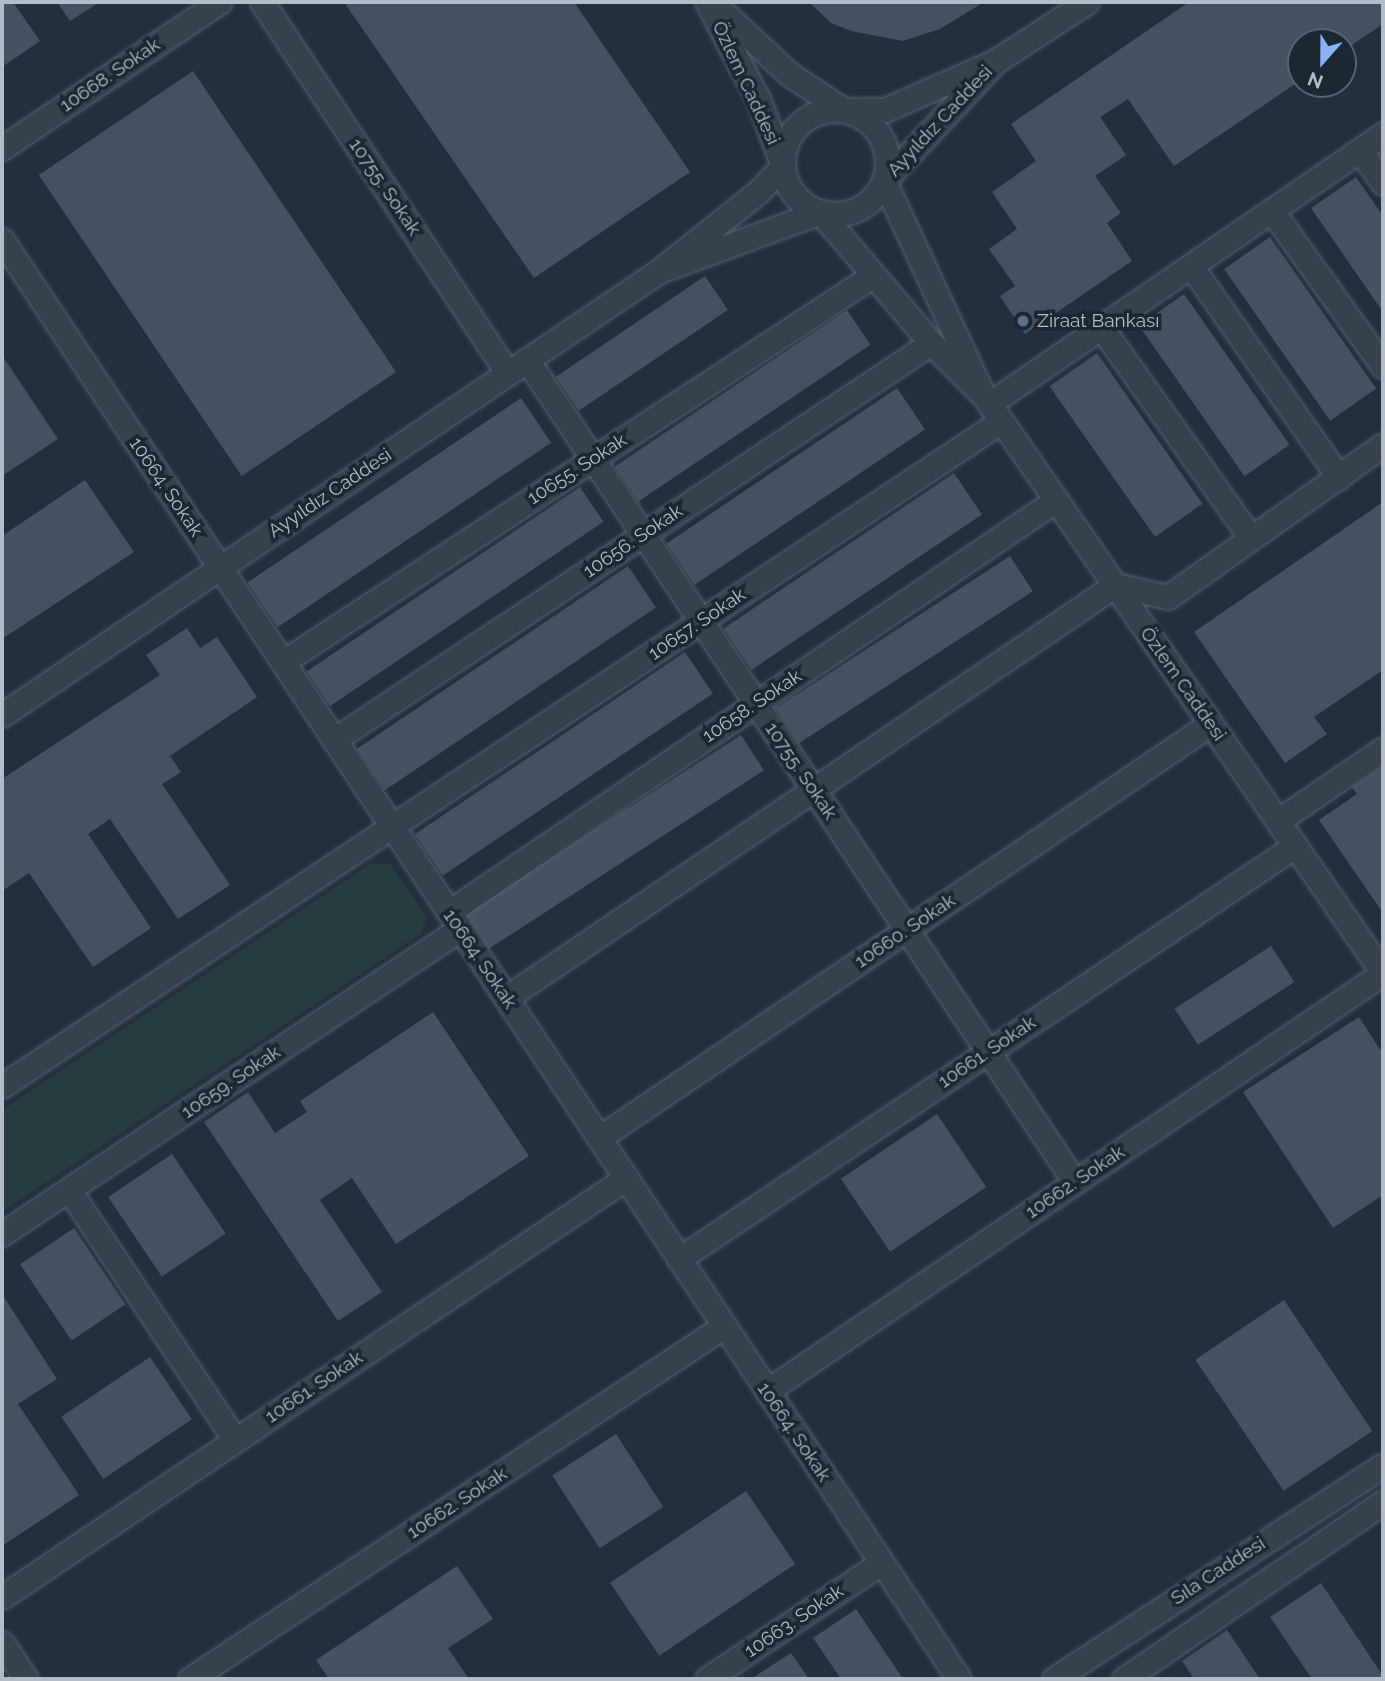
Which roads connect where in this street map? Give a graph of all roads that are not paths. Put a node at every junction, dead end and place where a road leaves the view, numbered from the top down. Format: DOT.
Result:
graph roads {
  1 [pos="219,2"];
  2 [pos="262,2"];
  3 [pos="710,2"];
  4 [pos="1087,2"];
  5 [pos="996,61"];
  6 [pos="844,110"];
  7 [pos="1383,134"];
  8 [pos="2,148"];
  9 [pos="1360,150"];
  10 [pos="783,166"];
  11 [pos="884,181"];
  12 [pos="1383,183"];
  13 [pos="1272,211"];
  14 [pos="820,212"];
  15 [pos="2,240"];
  16 [pos="1191,266"];
  17 [pos="659,271"];
  18 [pos="872,276"];
  19 [pos="1101,327"];
  20 [pos="932,343"];
  21 [pos="1383,366"];
  22 [pos="517,367"];
  23 [pos="991,407"];
  24 [pos="1383,445"];
  25 [pos="592,459"];
  26 [pos="1339,477"];
  27 [pos="1056,500"];
  28 [pos="643,534"];
  29 [pos="1251,538"];
  30 [pos="220,568"];
  31 [pos="1115,585"];
  32 [pos="701,621"];
  33 [pos="283,662"];
  34 [pos="756,704"];
  35 [pos="2,715"];
  36 [pos="1210,724"];
  37 [pos="334,740"];
  38 [pos="1383,749"];
  39 [pos="813,789"];
  40 [pos="1278,821"];
  41 [pos="393,827"];
  42 [pos="1295,846"];
  43 [pos="454,921"];
  44 [pos="907,929"];
  45 [pos="1383,973"];
  46 [pos="506,998"];
  47 [pos="988,1051"];
  48 [pos="2,1086"];
  49 [pos="599,1138"];
  50 [pos="626,1178"];
  51 [pos="1075,1182"];
  52 [pos="69,1190"];
  53 [pos="2,1234"];
  54 [pos="679,1259"];
  55 [pos="724,1326"];
  56 [pos="767,1391"];
  57 [pos="235,1440"];
  58 [pos="1383,1465"];
  59 [pos="1383,1502"];
  60 [pos="881,1563"];
  61 [pos="2,1597"];
  62 [pos="2,1643"];
  63 [pos="26,1679"];
  64 [pos="190,1679"];
  65 [pos="707,1679"];
  66 [pos="959,1679"];
  67 [pos="1054,1679"];
  68 [pos="1124,1679"];
  1 -- 8 [label="street, 10668. Sokak"];
  2 -- 22 [label="street, 10755. Sokak"];
  3 -- 6 [label="street, Özlem Caddesi"];
  3 -- 10 [label="street, Özlem Caddesi"];
  4 -- 5 [label="street, Ayyıldız Caddesi"];
  5 -- 6 [label="street, Ayyıldız Caddesi"];
  5 -- 11 [label="street, Ayyıldız Caddesi"];
  6 -- 10 [label="street"];
  6 -- 11 [label="street"];
  7 -- 9 [label="street, 10657. Sokak"];
  9 -- 12 [label="street"];
  9 -- 13 [label="street, 10657. Sokak"];
  10 -- 14 [label="street"];
  10 -- 17 [label="street, Ayyıldız Caddesi"];
  11 -- 14 [label="street"];
  11 -- 23 [label="street, Özlem Caddesi"];
  13 -- 16 [label="street, 10657. Sokak"];
  13 -- 21 [label="street"];
  14 -- 17 [label="street, Ayyıldız Caddesi"];
  14 -- 18 [label="street, Özlem Caddesi"];
  15 -- 30 [label="street, 10664. Sokak"];
  16 -- 19 [label="street, 10657. Sokak"];
  16 -- 26 [label="street"];
  17 -- 22 [label="street, Ayyıldız Caddesi"];
  18 -- 20 [label="street, Özlem Caddesi"];
  18 -- 25 [label="street, 10655. Sokak"];
  19 -- 23 [label="street, 10657. Sokak"];
  19 -- 29 [label="street"];
  20 -- 23 [label="street, Özlem Caddesi"];
  20 -- 28 [label="street, 10656. Sokak"];
  22 -- 25 [label="street, 10755. Sokak"];
  22 -- 30 [label="street, Ayyıldız Caddesi"];
  23 -- 27 [label="street, Özlem Caddesi"];
  23 -- 32 [label="street, 10657. Sokak"];
  24 -- 26 [label="street"];
  25 -- 28 [label="street, 10755. Sokak"];
  25 -- 33 [label="street, 10655. Sokak"];
  26 -- 29 [label="street"];
  27 -- 31 [label="street, Özlem Caddesi"];
  27 -- 34 [label="street, 10658. Sokak"];
  28 -- 32 [label="street, 10755. Sokak"];
  28 -- 37 [label="street, 10656. Sokak"];
  29 -- 31 [label="street"];
  30 -- 33 [label="street, 10664. Sokak"];
  30 -- 35 [label="street, Ayyıldız Caddesi"];
  31 -- 36 [label="street, Özlem Caddesi"];
  31 -- 39 [label="street"];
  32 -- 34 [label="street, 10755. Sokak"];
  32 -- 41 [label="street, 10657. Sokak"];
  33 -- 37 [label="street, 10664. Sokak"];
  34 -- 39 [label="street, 10755. Sokak"];
  34 -- 43 [label="street, 10658. Sokak"];
  36 -- 40 [label="street, Özlem Caddesi"];
  36 -- 44 [label="street, 10660. Sokak"];
  37 -- 41 [label="street, 10664. Sokak"];
  38 -- 40 [label="street"];
  39 -- 44 [label="street, 10755. Sokak"];
  39 -- 46 [label="street"];
  40 -- 42 [label="street, Özlem Caddesi"];
  41 -- 43 [label="street, 10664. Sokak"];
  41 -- 48 [label="street"];
  42 -- 45 [label="street, Özlem Caddesi"];
  42 -- 47 [label="street, 10661. Sokak"];
  43 -- 46 [label="street, 10664. Sokak"];
  43 -- 52 [label="street, 10659. Sokak"];
  44 -- 47 [label="street, 10755. Sokak"];
  44 -- 49 [label="street, 10660. Sokak"];
  45 -- 51 [label="street, 10662. Sokak"];
  46 -- 49 [label="street, 10664. Sokak"];
  47 -- 51 [label="street, 10755. Sokak"];
  47 -- 54 [label="street, 10661. Sokak"];
  49 -- 50 [label="street, 10664. Sokak"];
  50 -- 54 [label="street, 10664. Sokak"];
  50 -- 57 [label="street, 10661. Sokak"];
  51 -- 56 [label="street, 10662. Sokak"];
  52 -- 53 [label="street, 10659. Sokak"];
  52 -- 57 [label="street"];
  54 -- 55 [label="street, 10664. Sokak"];
  55 -- 56 [label="street, 10664. Sokak"];
  55 -- 64 [label="street, 10662. Sokak"];
  56 -- 60 [label="street, 10664. Sokak"];
  57 -- 61 [label="street, 10661. Sokak"];
  58 -- 67 [label="street, Sıla Caddesi"];
  59 -- 68 [label="street"];
  60 -- 65 [label="street, 10663. Sokak"];
  60 -- 66 [label="street, 10664. Sokak"];
  62 -- 63 [label="street"];
}
